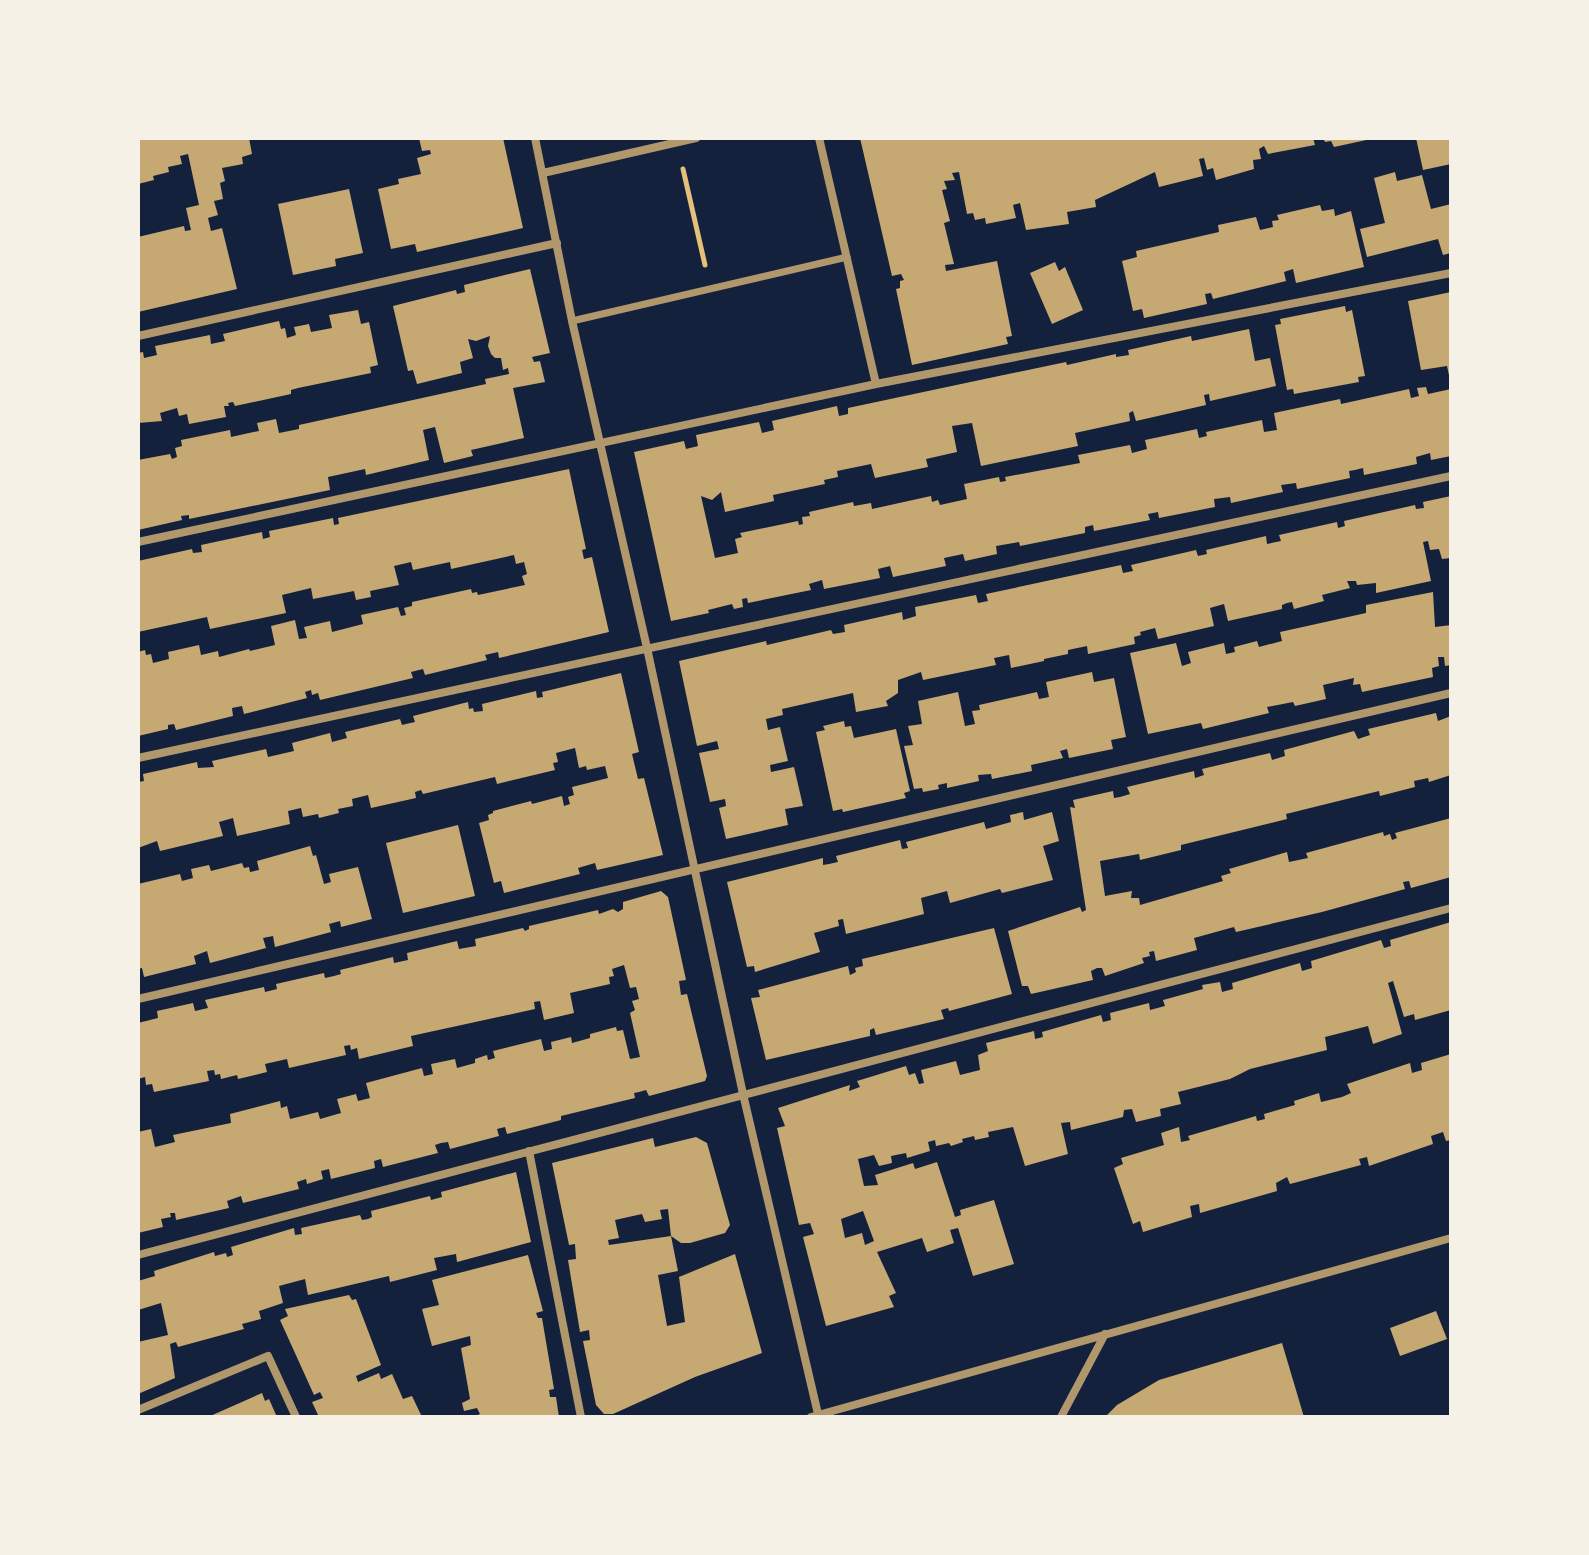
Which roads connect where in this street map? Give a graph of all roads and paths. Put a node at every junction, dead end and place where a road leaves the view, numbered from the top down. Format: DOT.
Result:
graph roads {
  1 [pos="535,138"];
  2 [pos="696,138"];
  3 [pos="819,138"];
  4 [pos="677,141"];
  5 [pos="543,173"];
  6 [pos="557,243"];
  7 [pos="847,257"];
  8 [pos="1451,273"];
  9 [pos="710,289"];
  10 [pos="572,321"];
  11 [pos="138,336"];
  12 [pos="876,384"];
  13 [pos="599,442"];
  14 [pos="1451,476"];
  15 [pos="138,542"];
  16 [pos="647,648"];
  17 [pos="1451,693"];
  18 [pos="138,758"];
  19 [pos="695,869"];
  20 [pos="1451,908"];
  21 [pos="138,999"];
  22 [pos="743,1094"];
  23 [pos="529,1151"];
  24 [pos="1451,1238"];
  25 [pos="138,1255"];
  26 [pos="1105,1334"];
  27 [pos="138,1410"];
  28 [pos="815,1415"];
  29 [pos="296,1417"];
  30 [pos="581,1417"];
  31 [pos="1061,1417"];
  1 -- 5 [label="street"];
  2 -- 4 [label="street"];
  3 -- 7 [label="street"];
  4 -- 5 [label="street"];
  4 -- 9 [label="path"];
  5 -- 6 [label="street"];
  6 -- 10 [label="street"];
  6 -- 11 [label="street"];
  7 -- 9 [label="street"];
  7 -- 12 [label="street"];
  8 -- 12 [label="street"];
  9 -- 10 [label="street"];
  10 -- 13 [label="street"];
  12 -- 13 [label="street"];
  13 -- 15 [label="street"];
  13 -- 16 [label="street"];
  14 -- 16 [label="street"];
  16 -- 18 [label="street"];
  16 -- 19 [label="street"];
  17 -- 19 [label="street"];
  19 -- 21 [label="street"];
  19 -- 22 [label="street"];
  20 -- 22 [label="street"];
  22 -- 23 [label="street"];
  22 -- 28 [label="street"];
  23 -- 25 [label="street"];
  23 -- 30 [label="street"];
  24 -- 26 [label="street"];
  26 -- 28 [label="street"];
  26 -- 31 [label="street"];
  27 -- 29 [label="street"];
}
